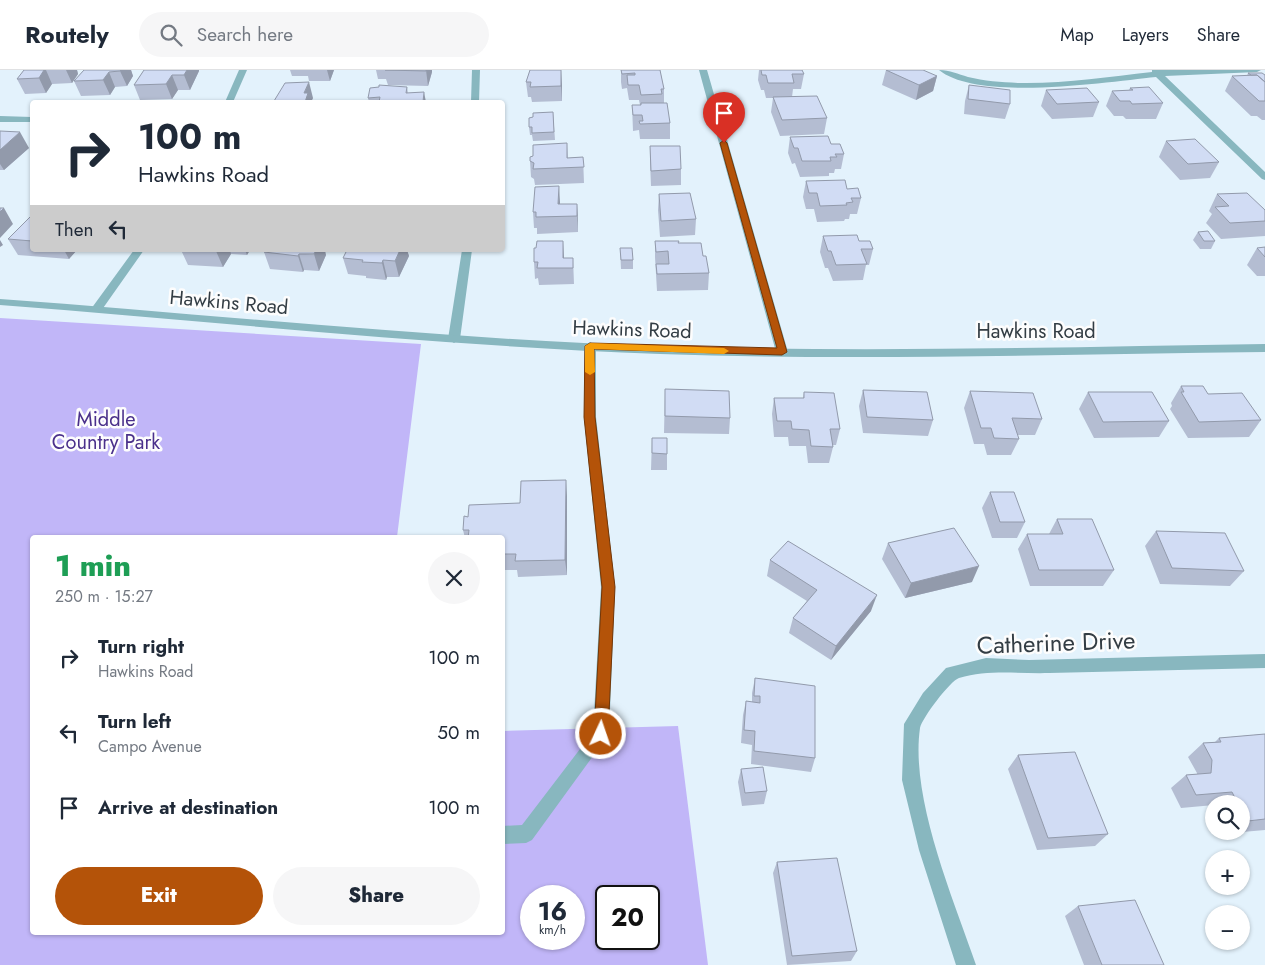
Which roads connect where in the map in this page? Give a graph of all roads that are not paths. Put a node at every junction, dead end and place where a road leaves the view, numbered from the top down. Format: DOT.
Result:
graph roads {
  1 [pos="243,70"];
  2 [pos="476,70"];
  3 [pos="703,70"];
  4 [pos="943,70"];
  5 [pos="1257,70"];
  6 [pos="1156,72"];
  7 [pos="229,100"];
  8 [pos="475,100"];
  9 [pos="0,119"];
  10 [pos="30,120"];
  11 [pos="1265,177"];
  12 [pos="138,252"];
  13 [pos="467,252"];
  14 [pos="0,302"];
  15 [pos="97,309"];
  16 [pos="454,339"];
  17 [pos="590,346"];
  18 [pos="1265,348"];
  19 [pos="782,352"];
  20 [pos="1265,661"];
  21 [pos="505,835"];
  22 [pos="966,965"];
  1 -- 7 [label="street"];
  2 -- 8 [label="street"];
  3 -- 19 [label="street"];
  4 -- 6 [label="street"];
  5 -- 6 [label="street"];
  6 -- 11 [label="street"];
  9 -- 10 [label="street"];
  12 -- 15 [label="street"];
  13 -- 16 [label="street"];
  14 -- 15 [label="street, Hawkins Road"];
  15 -- 16 [label="street, Hawkins Road"];
  16 -- 17 [label="street, Hawkins Road"];
  17 -- 19 [label="street, Hawkins Road"];
  17 -- 21 [label="street"];
  18 -- 19 [label="street, Hawkins Road"];
  20 -- 22 [label="street, Catherine Drive"];
}
